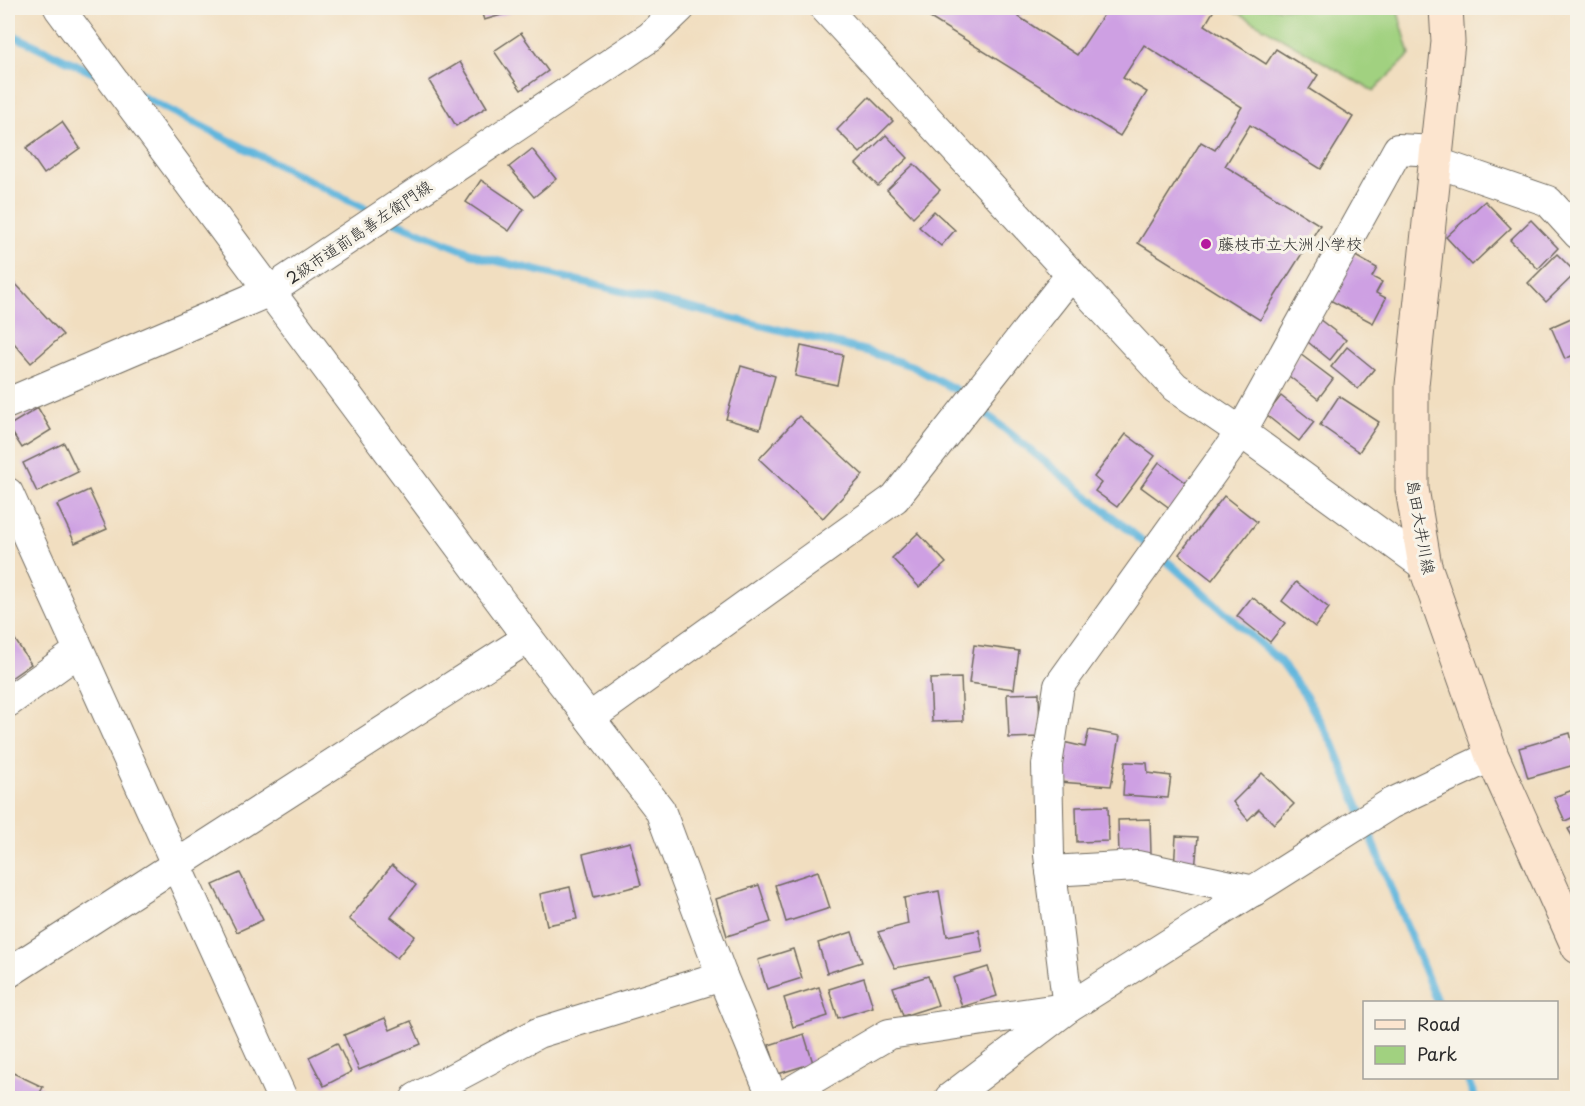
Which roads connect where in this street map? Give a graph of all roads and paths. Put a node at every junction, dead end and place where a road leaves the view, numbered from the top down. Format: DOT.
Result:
graph roads {
  1 [pos="680,8"];
  2 [pos="825,8"];
  3 [pos="1446,8"];
  4 [pos="66,10"];
  5 [pos="1436,156"];
  6 [pos="1578,234"];
  7 [pos="1070,276"];
  8 [pos="270,291"];
  9 [pos="8,403"];
  10 [pos="1241,432"];
  11 [pos="8,493"];
  12 [pos="1425,566"];
  13 [pos="528,638"];
  14 [pos="79,651"];
  15 [pos="8,702"];
  16 [pos="591,717"];
  17 [pos="1492,756"];
  18 [pos="175,864"];
  19 [pos="1051,870"];
  20 [pos="1254,891"];
  21 [pos="1578,947"];
  22 [pos="8,973"];
  23 [pos="722,976"];
  24 [pos="1068,1008"];
  25 [pos="282,1098"];
  26 [pos="416,1098"];
  27 [pos="773,1098"];
  28 [pos="780,1098"];
  29 [pos="950,1098"];
  1 -- 8 [label="street, 2級市道前島善左衛門線"];
  2 -- 7 [label="street"];
  3 -- 5 [label="main road, 島田大井川線"];
  4 -- 8 [label="street"];
  5 -- 6 [label="street"];
  5 -- 10 [label="street"];
  5 -- 12 [label="main road, 島田大井川線"];
  7 -- 10 [label="street"];
  7 -- 16 [label="street"];
  8 -- 9 [label="street, 2級市道前島善左衛門線"];
  8 -- 13 [label="street"];
  10 -- 12 [label="street"];
  10 -- 19 [label="street"];
  11 -- 14 [label="street"];
  12 -- 17 [label="main road, 島田大井川線"];
  13 -- 16 [label="street"];
  13 -- 18 [label="street"];
  14 -- 15 [label="street"];
  14 -- 18 [label="street"];
  16 -- 23 [label="street"];
  17 -- 20 [label="street"];
  17 -- 21 [label="main road, 島田大井川線"];
  18 -- 22 [label="street"];
  18 -- 25 [label="street"];
  19 -- 20 [label="street"];
  19 -- 24 [label="street"];
  20 -- 24 [label="street"];
  23 -- 26 [label="street"];
  23 -- 27 [label="street"];
  24 -- 28 [label="street"];
  24 -- 29 [label="street"];
}
